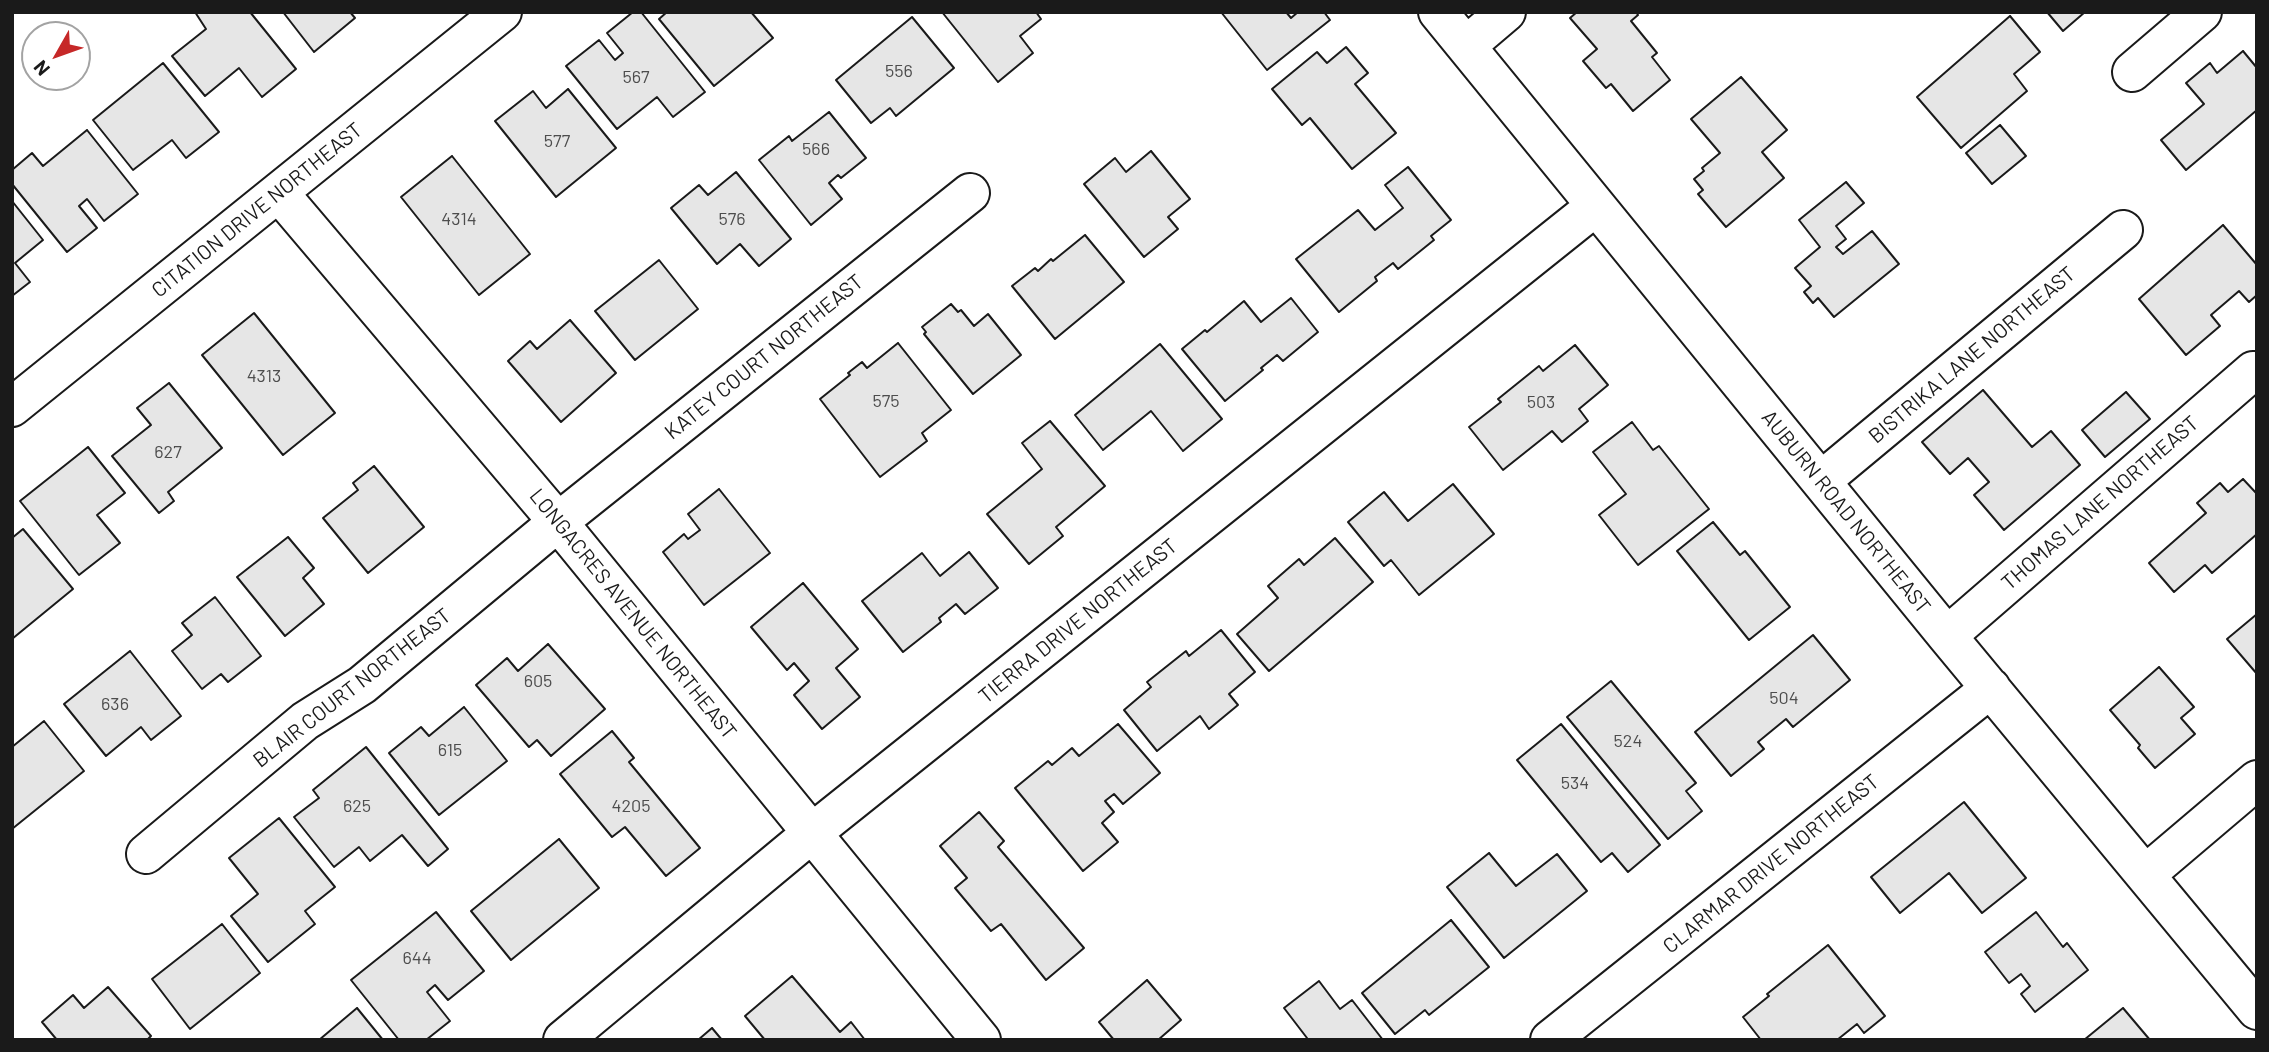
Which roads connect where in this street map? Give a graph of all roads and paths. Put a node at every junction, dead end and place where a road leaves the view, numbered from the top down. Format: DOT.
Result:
graph roads {
  1 [pos="502,12"];
  2 [pos="1438,12"];
  3 [pos="1506,12"];
  4 [pos="2202,12"];
  5 [pos="1466,46"];
  6 [pos="2132,72"];
  7 [pos="279,193"];
  8 [pos="970,193"];
  9 [pos="1596,206"];
  10 [pos="2123,230"];
  11 [pos="2253,371"];
  12 [pos="12,407"];
  13 [pos="1821,481"];
  14 [pos="558,522"];
  15 [pos="1947,636"];
  16 [pos="1991,688"];
  17 [pos="2257,780"];
  18 [pos="812,834"];
  19 [pos="146,854"];
  20 [pos="2145,875"];
  21 [pos="2257,1010"];
  22 [pos="562,1040"];
  23 [pos="981,1040"];
  24 [pos="1550,1040"];
  1 -- 7 [label="street, CITATION DRIVE NORTHEAST"];
  2 -- 5 [label="street, AUBURN ROAD NORTHEAST"];
  3 -- 5 [label="street"];
  4 -- 6 [label="street"];
  5 -- 9 [label="street, AUBURN ROAD NORTHEAST"];
  7 -- 12 [label="street, CITATION DRIVE NORTHEAST"];
  7 -- 14 [label="street, LONGACRES AVENUE NORTHEAST"];
  8 -- 14 [label="street, KATEY COURT NORTHEAST"];
  9 -- 13 [label="street, AUBURN ROAD NORTHEAST"];
  9 -- 18 [label="street, TIERRA DRIVE NORTHEAST"];
  10 -- 13 [label="street, BISTRIKA LANE NORTHEAST"];
  11 -- 15 [label="street, THOMAS LANE NORTHEAST"];
  13 -- 15 [label="street, AUBURN ROAD NORTHEAST"];
  14 -- 18 [label="street, LONGACRES AVENUE NORTHEAST"];
  14 -- 19 [label="street, BLAIR COURT NORTHEAST"];
  15 -- 16 [label="street, AUBURN ROAD NORTHEAST"];
  16 -- 20 [label="street, AUBURN ROAD NORTHEAST"];
  16 -- 24 [label="street, CLARMAR DRIVE NORTHEAST"];
  17 -- 20 [label="street"];
  18 -- 22 [label="street, TIERRA DRIVE NORTHEAST"];
  18 -- 23 [label="street, LONGACRES AVENUE NORTHEAST"];
  20 -- 21 [label="street, AUBURN ROAD NORTHEAST"];
}
